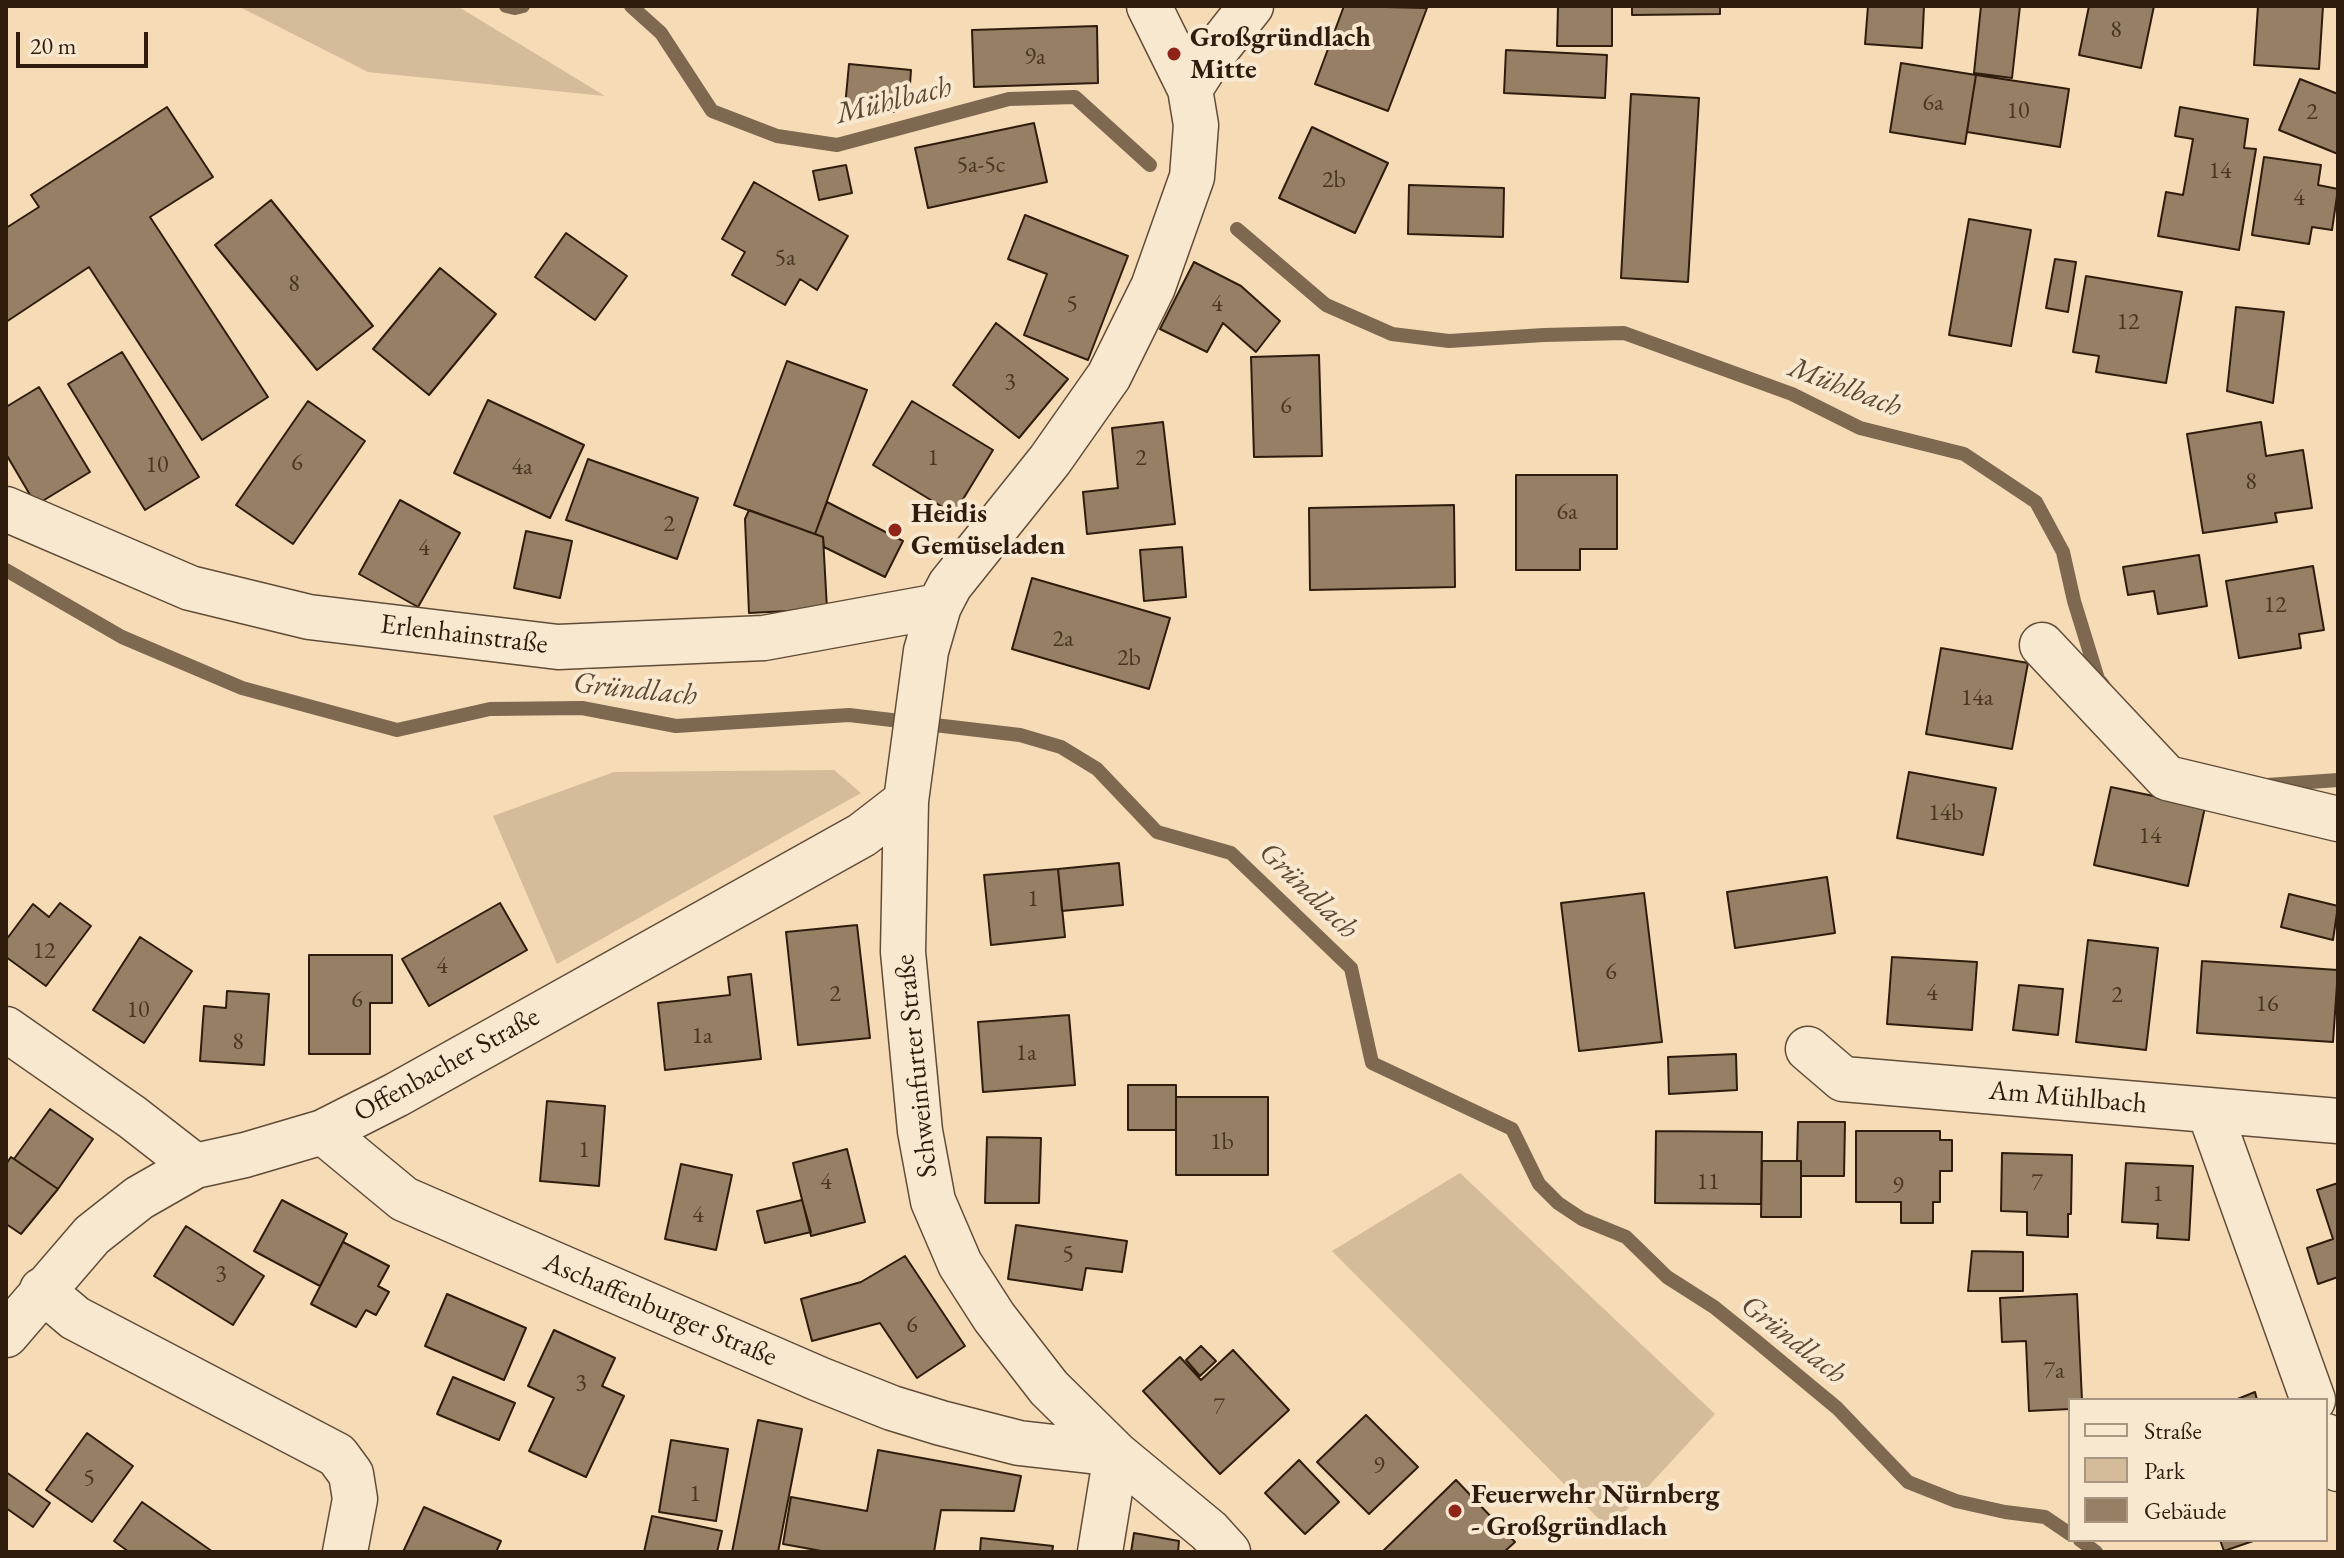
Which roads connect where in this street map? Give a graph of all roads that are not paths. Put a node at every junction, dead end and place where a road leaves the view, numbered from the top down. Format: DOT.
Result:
graph roads {
  1 [pos="1149,6"];
  2 [pos="1251,6"];
  3 [pos="1190,89"];
  4 [pos="6,509"];
  5 [pos="939,606"];
  6 [pos="2042,645"];
  7 [pos="908,787"];
  8 [pos="2338,819"];
  9 [pos="6,1029"];
  10 [pos="1808,1049"];
  11 [pos="2209,1110"];
  12 [pos="2338,1121"];
  13 [pos="323,1132"];
  14 [pos="195,1166"];
  15 [pos="42,1290"];
  16 [pos="6,1335"];
  17 [pos="1049,1388"];
  18 [pos="2312,1398"];
  19 [pos="2328,1442"];
  20 [pos="1019,1443"];
  21 [pos="1116,1454"];
  22 [pos="2338,1469"];
  23 [pos="345,1552"];
  24 [pos="1100,1552"];
  25 [pos="1228,1552"];
  1 -- 3 [label="street, Schweinfurter Straße"];
  2 -- 3 [label="street"];
  3 -- 5 [label="street, Schweinfurter Straße"];
  4 -- 5 [label="street, Erlenhainstraße"];
  5 -- 7 [label="street, Schweinfurter Straße"];
  6 -- 8 [label="street"];
  7 -- 13 [label="street, Offenbacher Straße"];
  7 -- 17 [label="street, Schweinfurter Straße"];
  9 -- 14 [label="street"];
  10 -- 11 [label="street, Am Mühlbach"];
  11 -- 12 [label="street, Am Mühlbach"];
  11 -- 18 [label="street"];
  13 -- 14 [label="street, Offenbacher Straße"];
  13 -- 20 [label="street, Aschaffenburger Straße"];
  14 -- 15 [label="street, Offenbacher Straße"];
  15 -- 16 [label="street, Offenbacher Straße"];
  15 -- 23 [label="street"];
  17 -- 20 [label="street"];
  17 -- 21 [label="street, Schweinfurter Straße"];
  19 -- 22 [label="street"];
  20 -- 21 [label="street, Aschaffenburger Straße"];
  21 -- 24 [label="street"];
  21 -- 25 [label="street, Schweinfurter Straße"];
}
